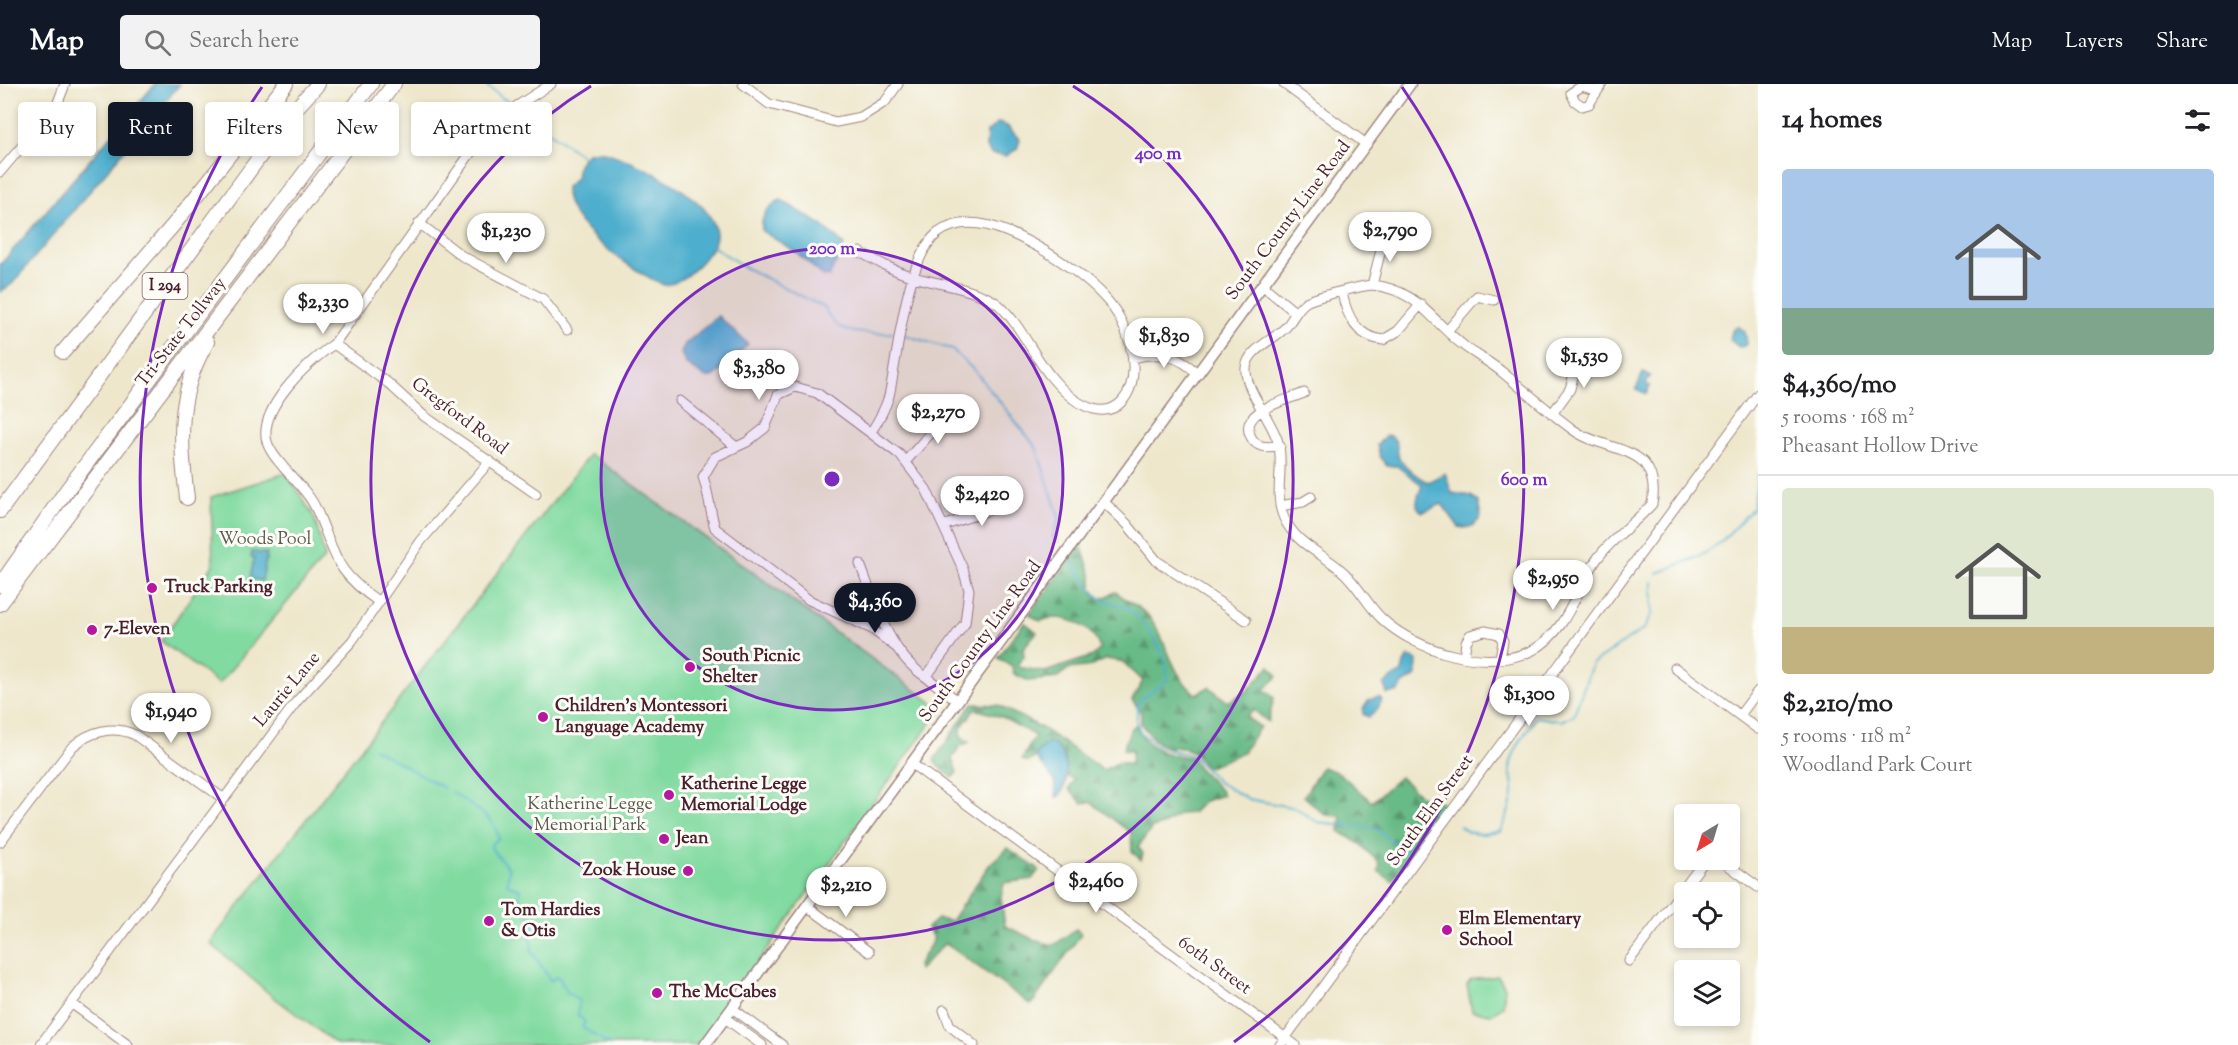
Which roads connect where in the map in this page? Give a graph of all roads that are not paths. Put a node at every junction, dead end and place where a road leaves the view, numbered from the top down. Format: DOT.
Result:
graph roads {
  1 [pos="65,84"];
  2 [pos="286,84"];
  3 [pos="311,84"];
  4 [pos="318,84"];
  5 [pos="371,84"];
  6 [pos="394,84"];
  7 [pos="551,84"];
  8 [pos="743,84"];
  9 [pos="898,84"];
  10 [pos="1284,84"];
  11 [pos="1410,84"];
  12 [pos="299,102"];
  13 [pos="302,102"];
  14 [pos="1366,144"];
  15 [pos="260,156"];
  16 [pos="0,172"];
  17 [pos="419,223"];
  18 [pos="1384,234"];
  19 [pos="860,252"];
  20 [pos="914,277"];
  21 [pos="1262,285"];
  22 [pos="1372,285"];
  23 [pos="1342,293"];
  24 [pos="1494,300"];
  25 [pos="1421,304"];
  26 [pos="227,307"];
  27 [pos="1296,312"];
  28 [pos="567,330"];
  29 [pos="1447,331"];
  30 [pos="334,344"];
  31 [pos="1580,350"];
  32 [pos="63,352"];
  33 [pos="1132,358"];
  34 [pos="1198,374"];
  35 [pos="1304,393"];
  36 [pos="1758,394"];
  37 [pos="680,401"];
  38 [pos="1264,410"];
  39 [pos="950,411"];
  40 [pos="1552,414"];
  41 [pos="871,432"];
  42 [pos="735,446"];
  43 [pos="1280,446"];
  44 [pos="906,460"];
  45 [pos="490,461"];
  46 [pos="536,494"];
  47 [pos="1311,497"];
  48 [pos="187,498"];
  49 [pos="1012,502"];
  50 [pos="1104,502"];
  51 [pos="1280,506"];
  52 [pos="0,511"];
  53 [pos="943,526"];
  54 [pos="860,564"];
  55 [pos="0,585"];
  56 [pos="379,602"];
  57 [pos="0,604"];
  58 [pos="880,615"];
  59 [pos="1246,620"];
  60 [pos="872,629"];
  61 [pos="897,648"];
  62 [pos="1464,657"];
  63 [pos="1500,658"];
  64 [pos="1675,668"];
  65 [pos="926,677"];
  66 [pos="1758,692"];
  67 [pos="958,701"];
  68 [pos="1740,715"];
  69 [pos="1758,729"];
  70 [pos="912,764"];
  71 [pos="224,799"];
  72 [pos="0,842"];
  73 [pos="1697,870"];
  74 [pos="1735,870"];
  75 [pos="1758,887"];
  76 [pos="807,906"];
  77 [pos="869,952"];
  78 [pos="1629,961"];
  79 [pos="71,1003"];
  80 [pos="732,1008"];
  81 [pos="944,1010"];
  82 [pos="725,1018"];
  83 [pos="1283,1042"];
  84 [pos="41,1044"];
  85 [pos="128,1045"];
  86 [pos="705,1045"];
  87 [pos="762,1045"];
  88 [pos="782,1045"];
  89 [pos="974,1045"];
  90 [pos="1295,1045"];
  1 -- 16 [label="street"];
  2 -- 32 [label="highway"];
  3 -- 12 [label="highway"];
  4 -- 13 [label="highway, I 294"];
  5 -- 55 [label="highway, Tri-State Tollway / I 294"];
  6 -- 26 [label="highway, Tri-State Tollway"];
  7 -- 17 [label="street"];
  8 -- 9 [label="street"];
  10 -- 14 [label="street"];
  11 -- 14 [label="main road, South County Line Road"];
  14 -- 21 [label="main road, South County Line Road"];
  15 -- 52 [label="highway, I 294"];
  17 -- 28 [label="street"];
  17 -- 30 [label="street"];
  18 -- 22 [label="street"];
  19 -- 20 [label="street"];
  20 -- 33 [label="street"];
  20 -- 33 [label="street"];
  20 -- 41 [label="street"];
  21 -- 27 [label="street"];
  21 -- 34 [label="main road, South County Line Road"];
  22 -- 23 [label="street"];
  22 -- 25 [label="street"];
  23 -- 25 [label="street"];
  23 -- 27 [label="street"];
  24 -- 29 [label="street"];
  25 -- 29 [label="street"];
  26 -- 48 [label="highway"];
  26 -- 57 [label="highway, Tri-State Tollway"];
  27 -- 38 [label="street"];
  29 -- 40 [label="street"];
  30 -- 45 [label="street, Gregford Road"];
  30 -- 56 [label="street"];
  31 -- 40 [label="street"];
  33 -- 34 [label="street"];
  34 -- 50 [label="main road, South County Line Road"];
  35 -- 38 [label="street"];
  36 -- 83 [label="street, South Elm Street"];
  37 -- 42 [label="street"];
  38 -- 43 [label="street"];
  38 -- 43 [label="street"];
  39 -- 44 [label="street"];
  40 -- 63 [label="street"];
  41 -- 42 [label="street"];
  41 -- 44 [label="street"];
  42 -- 60 [label="street"];
  43 -- 51 [label="street"];
  44 -- 53 [label="street"];
  45 -- 46 [label="street, Gregford Road"];
  45 -- 56 [label="street, Laurie Lane"];
  47 -- 51 [label="street"];
  49 -- 53 [label="street"];
  50 -- 59 [label="street"];
  50 -- 67 [label="main road, South County Line Road"];
  51 -- 62 [label="street"];
  53 -- 65 [label="street"];
  54 -- 58 [label="street"];
  56 -- 71 [label="street, Laurie Lane"];
  58 -- 60 [label="street"];
  58 -- 61 [label="street"];
  60 -- 61 [label="street"];
  61 -- 65 [label="street"];
  62 -- 63 [label="street"];
  62 -- 63 [label="street"];
  64 -- 68 [label="street"];
  65 -- 67 [label="street"];
  66 -- 68 [label="street"];
  67 -- 70 [label="main road, South County Line Road"];
  68 -- 69 [label="street"];
  70 -- 76 [label="main road, South County Line Road"];
  70 -- 83 [label="street, 60th Street"];
  71 -- 72 [label="street"];
  71 -- 79 [label="street, Laurie Lane"];
  73 -- 78 [label="street"];
  74 -- 75 [label="street"];
  76 -- 77 [label="street"];
  76 -- 80 [label="main road, South County Line Road"];
  79 -- 84 [label="street, Laurie Lane"];
  79 -- 85 [label="street"];
  80 -- 82 [label="main road, South County Line Road"];
  80 -- 88 [label="street"];
  81 -- 89 [label="street"];
  82 -- 86 [label="main road, South County Line Road"];
  82 -- 87 [label="street"];
  83 -- 90 [label="street, 60th Street"];
}
